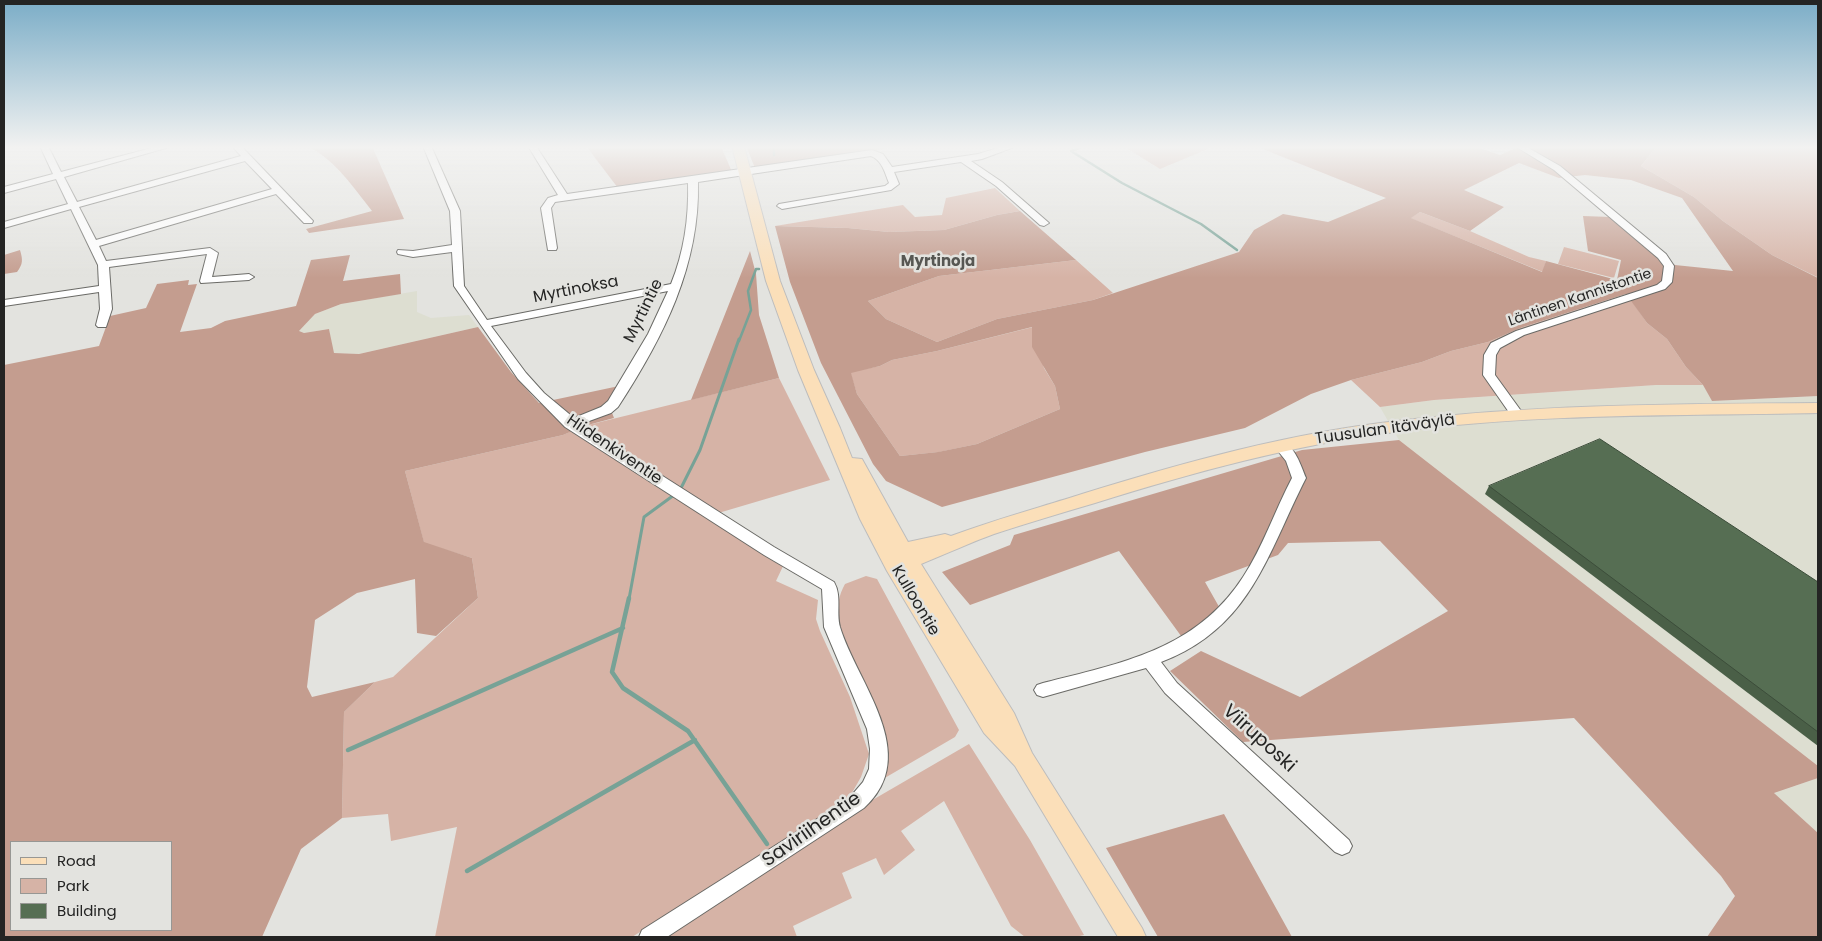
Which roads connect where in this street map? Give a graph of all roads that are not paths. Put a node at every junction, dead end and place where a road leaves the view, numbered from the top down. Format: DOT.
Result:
graph roads {
  1 [pos="67,190"];
  2 [pos="129,190"];
  3 [pos="278,190"];
  4 [pos="446,190"];
  5 [pos="560,190"];
  6 [pos="619,190"];
  7 [pos="692,190"];
  8 [pos="751,190"];
  9 [pos="877,190"];
  10 [pos="1006,190"];
  11 [pos="1583,190"];
  12 [pos="564,197"];
  13 [pos="75,205"];
  14 [pos="782,206"];
  15 [pos="308,220"];
  16 [pos="1044,223"];
  17 [pos="4,225"];
  18 [pos="94,244"];
  19 [pos="456,248"];
  20 [pos="552,248"];
  21 [pos="402,252"];
  22 [pos="103,265"];
  23 [pos="249,277"];
  24 [pos="105,288"];
  25 [pos="674,288"];
  26 [pos="4,303"];
  27 [pos="484,324"];
  28 [pos="102,325"];
  29 [pos="1818,408"];
  30 [pos="1518,415"];
  31 [pos="570,424"];
  32 [pos="1281,446"];
  33 [pos="898,557"];
  34 [pos="829,586"];
  35 [pos="1151,661"];
  36 [pos="1043,690"];
  37 [pos="1342,846"];
  38 [pos="1131,935"];
  39 [pos="649,937"];
  1 -- 13 [label="street"];
  2 -- 13 [label="street"];
  3 -- 15 [label="street"];
  3 -- 18 [label="street"];
  4 -- 19 [label="street, Hiidenkiventie"];
  5 -- 12 [label="street"];
  6 -- 12 [label="street"];
  7 -- 25 [label="street, Myrtintie"];
  8 -- 33 [label="main road, Kulloontie"];
  9 -- 14 [label="street"];
  10 -- 16 [label="street"];
  11 -- 30 [label="street, Läntinen Kannistontie"];
  12 -- 20 [label="street"];
  13 -- 17 [label="street"];
  13 -- 18 [label="street"];
  18 -- 22 [label="street"];
  19 -- 21 [label="street"];
  19 -- 27 [label="street, Hiidenkiventie"];
  22 -- 23 [label="street"];
  22 -- 24 [label="street"];
  24 -- 26 [label="street"];
  24 -- 28 [label="street"];
  25 -- 27 [label="street, Myrtinoksa"];
  25 -- 31 [label="street, Myrtintie"];
  27 -- 31 [label="street, Hiidenkiventie"];
  29 -- 30 [label="main road, Tuusulan itäväylä"];
  30 -- 32 [label="main road, Tuusulan itäväylä"];
  31 -- 34 [label="street, Hiidenkiventie"];
  32 -- 33 [label="main road, Tuusulan itäväylä"];
  32 -- 35 [label="street"];
  33 -- 38 [label="main road, Kulloontie"];
  34 -- 39 [label="street, Saviriihentie"];
  35 -- 36 [label="street"];
  35 -- 37 [label="street, Viiruposki"];
}
